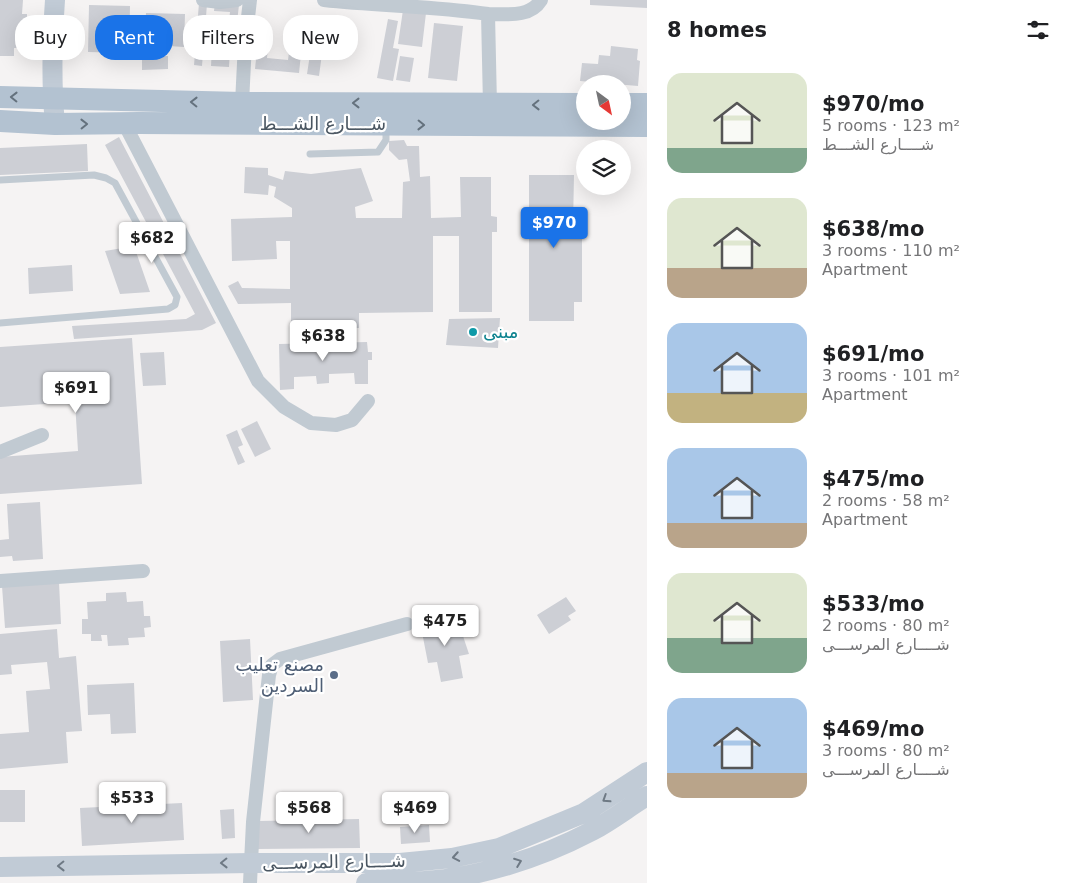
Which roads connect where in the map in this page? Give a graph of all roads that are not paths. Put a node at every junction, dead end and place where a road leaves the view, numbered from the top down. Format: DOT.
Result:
graph roads {
  1 [pos="55,0"];
  2 [pos="202,0"];
  3 [pos="237,0"];
  4 [pos="250,0"];
  5 [pos="324,0"];
  6 [pos="540,0"];
  7 [pos="488,14"];
  8 [pos="0,97"];
  9 [pos="53,98"];
  10 [pos="242,102"];
  11 [pos="490,104"];
  12 [pos="576,104"];
  13 [pos="631,104"];
  14 [pos="647,104"];
  15 [pos="0,121"];
  16 [pos="124,123"];
  17 [pos="55,124"];
  18 [pos="386,124"];
  19 [pos="647,126"];
  20 [pos="310,154"];
  21 [pos="0,180"];
  22 [pos="0,324"];
  23 [pos="368,401"];
  24 [pos="42,435"];
  25 [pos="0,452"];
  26 [pos="143,571"];
  27 [pos="0,581"];
  28 [pos="407,624"];
  29 [pos="647,772"];
  30 [pos="647,796"];
  31 [pos="251,863"];
  32 [pos="0,867"];
  33 [pos="250,883"];
  34 [pos="366,883"];
  1 -- 9 [label="street"];
  2 -- 3 [label="street"];
  4 -- 10 [label="street"];
  5 -- 7 [label="street"];
  6 -- 7 [label="street"];
  7 -- 11 [label="street"];
  9 -- 8 [label="main road, شــــارع الشـــط, one-way"];
  10 -- 9 [label="main road, شــــارع الشـــط, one-way"];
  9 -- 17 [label="street"];
  11 -- 10 [label="main road, شــــارع الشـــط, one-way"];
  12 -- 11 [label="main road, شــــارع الشـــط, one-way"];
  13 -- 14 [label="main road"];
  15 -- 17 [label="main road, شــــارع الشـــط"];
  17 -- 16 [label="main road, شــــارع الشـــط, one-way"];
  16 -- 18 [label="main road, شــــارع الشـــط"];
  16 -- 23 [label="street"];
  18 -- 19 [label="main road, شــــارع الشـــط, one-way"];
  18 -- 20 [label="lane"];
  21 -- 22 [label="lane"];
  24 -- 25 [label="street"];
  26 -- 27 [label="street"];
  28 -- 31 [label="street"];
  29 -- 31 [label="street, شــــارع المرســـى, one-way"];
  34 -- 30 [label="street, شــــارع المرســـى, one-way"];
  31 -- 32 [label="street, شــــارع المرســـى, one-way"];
  31 -- 33 [label="street"];
}
